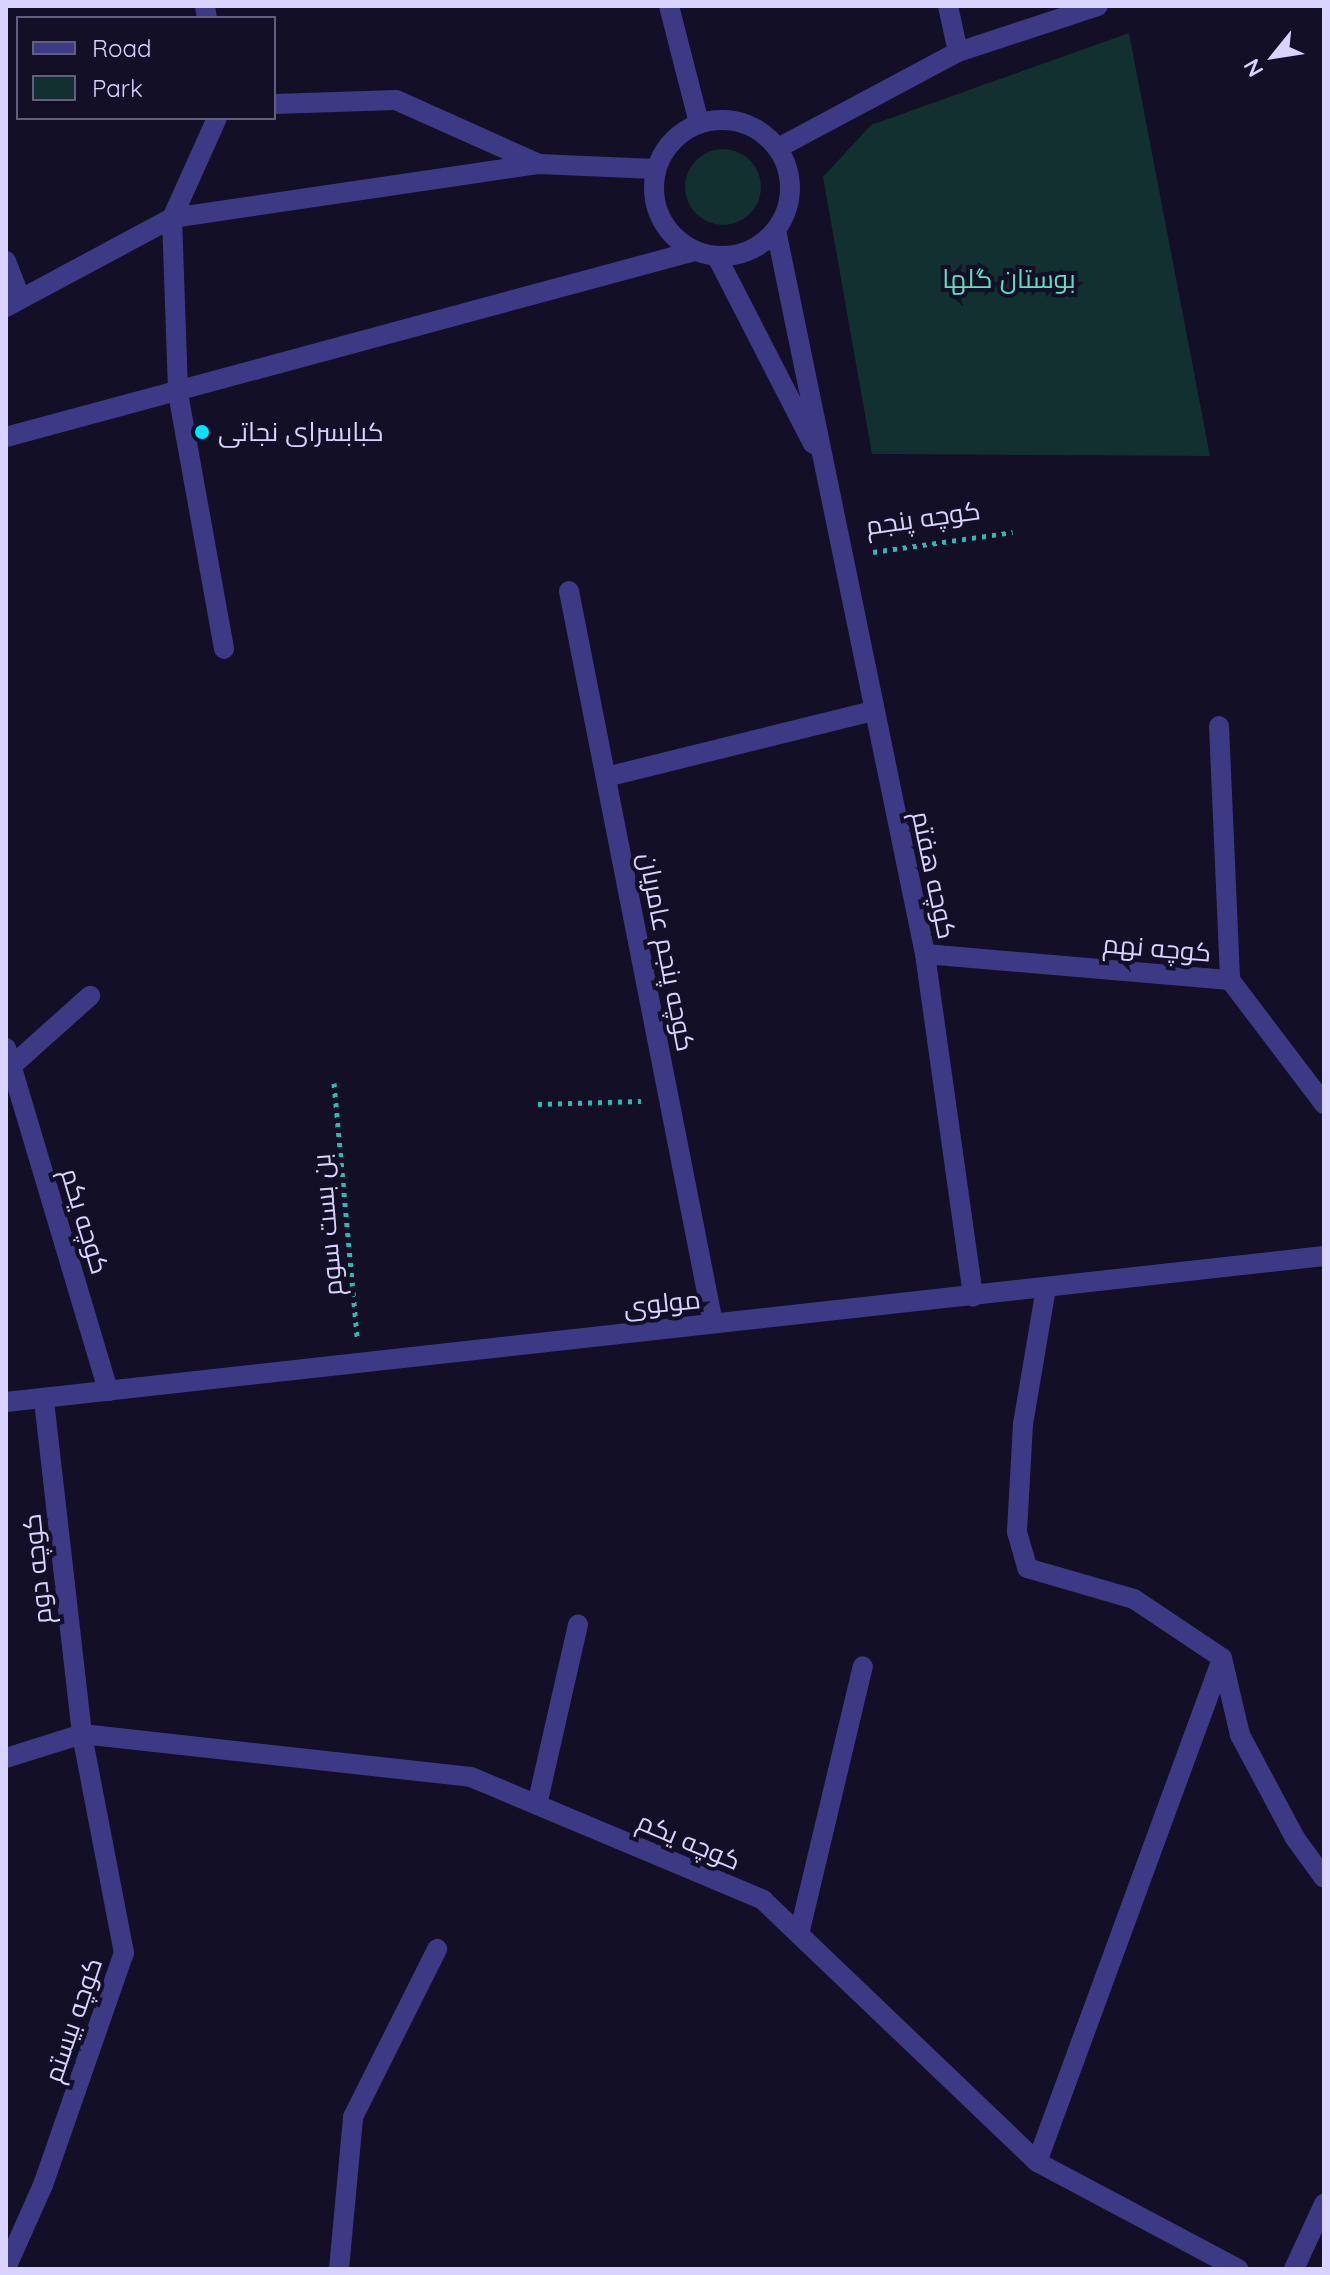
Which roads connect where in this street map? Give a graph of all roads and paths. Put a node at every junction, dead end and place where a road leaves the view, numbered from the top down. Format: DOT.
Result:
graph roads {
  1 [pos="669,6"];
  2 [pos="948,6"];
  3 [pos="1098,6"];
  4 [pos="958,52"];
  5 [pos="276,104"];
  6 [pos="216,120"];
  7 [pos="699,123"];
  8 [pos="778,148"];
  9 [pos="539,164"];
  10 [pos="655,169"];
  11 [pos="172,218"];
  12 [pos="776,230"];
  13 [pos="695,251"];
  14 [pos="717,257"];
  15 [pos="6,261"];
  16 [pos="13,302"];
  17 [pos="178,393"];
  18 [pos="6,437"];
  19 [pos="826,468"];
  20 [pos="1013,532"];
  21 [pos="840,556"];
  22 [pos="569,591"];
  23 [pos="224,649"];
  24 [pos="873,711"];
  25 [pos="1219,726"];
  26 [pos="606,777"];
  27 [pos="925,954"];
  28 [pos="1230,980"];
  29 [pos="90,996"];
  30 [pos="8,1062"];
  31 [pos="334,1083"];
  32 [pos="670,1100"];
  33 [pos="538,1104"];
  34 [pos="1324,1104"];
  35 [pos="1324,1256"];
  36 [pos="1046,1288"];
  37 [pos="973,1297"];
  38 [pos="713,1323"];
  39 [pos="360,1363"];
  40 [pos="108,1391"];
  41 [pos="44,1398"];
  42 [pos="6,1402"];
  43 [pos="578,1625"];
  44 [pos="1222,1658"];
  45 [pos="863,1666"];
  46 [pos="82,1734"];
  47 [pos="6,1758"];
  48 [pos="537,1805"];
  49 [pos="1324,1878"];
  50 [pos="800,1930"];
  51 [pos="437,1949"];
  52 [pos="1037,2162"];
  53 [pos="1324,2204"];
  54 [pos="6,2268"];
  55 [pos="339,2269"];
  56 [pos="1238,2269"];
  57 [pos="1294,2269"];
  1 -- 7 [label="street"];
  2 -- 4 [label="street"];
  3 -- 4 [label="street"];
  4 -- 8 [label="street"];
  5 -- 9 [label="street"];
  6 -- 11 [label="street"];
  7 -- 8 [label="street"];
  7 -- 10 [label="street"];
  8 -- 12 [label="street"];
  9 -- 10 [label="street"];
  9 -- 11 [label="street"];
  10 -- 13 [label="street"];
  11 -- 16 [label="street"];
  11 -- 17 [label="street"];
  12 -- 14 [label="street"];
  12 -- 19 [label="street, کوچه هفتم"];
  13 -- 14 [label="street"];
  13 -- 17 [label="street"];
  14 -- 19 [label="street"];
  15 -- 16 [label="street"];
  17 -- 18 [label="street"];
  17 -- 23 [label="street"];
  19 -- 21 [label="street, کوچه هفتم"];
  20 -- 21 [label="path, کوچه پنجم"];
  21 -- 24 [label="street, کوچه هفتم"];
  22 -- 26 [label="street, کوچه پنجم عامریان"];
  24 -- 26 [label="street"];
  24 -- 27 [label="street, کوچه هفتم"];
  25 -- 28 [label="street"];
  26 -- 32 [label="street, کوچه پنجم عامریان"];
  27 -- 28 [label="street, کوچه نهم"];
  27 -- 37 [label="street, کوچه هفتم"];
  28 -- 34 [label="street, کوچه نهم"];
  29 -- 30 [label="street"];
  30 -- 40 [label="street, کوچه یکم"];
  31 -- 39 [label="path, بن بست سوم"];
  32 -- 33 [label="path"];
  32 -- 38 [label="street, کوچه پنجم عامریان"];
  35 -- 36 [label="street, مولوی"];
  36 -- 37 [label="street, مولوی"];
  36 -- 44 [label="street"];
  37 -- 38 [label="street, مولوی"];
  38 -- 39 [label="street, مولوی"];
  39 -- 40 [label="street, مولوی"];
  40 -- 41 [label="street, مولوی"];
  41 -- 42 [label="street, مولوی"];
  41 -- 46 [label="street, کوچه دوم"];
  43 -- 48 [label="street"];
  44 -- 49 [label="street"];
  44 -- 52 [label="street"];
  45 -- 50 [label="street"];
  46 -- 47 [label="street, کوچه یکم"];
  46 -- 48 [label="street, کوچه یکم"];
  46 -- 54 [label="street, کوچه بیستم"];
  48 -- 50 [label="street, کوچه یکم"];
  50 -- 52 [label="street, کوچه یکم"];
  51 -- 55 [label="street"];
  52 -- 56 [label="street, کوچه یکم"];
  53 -- 57 [label="street"];
}
